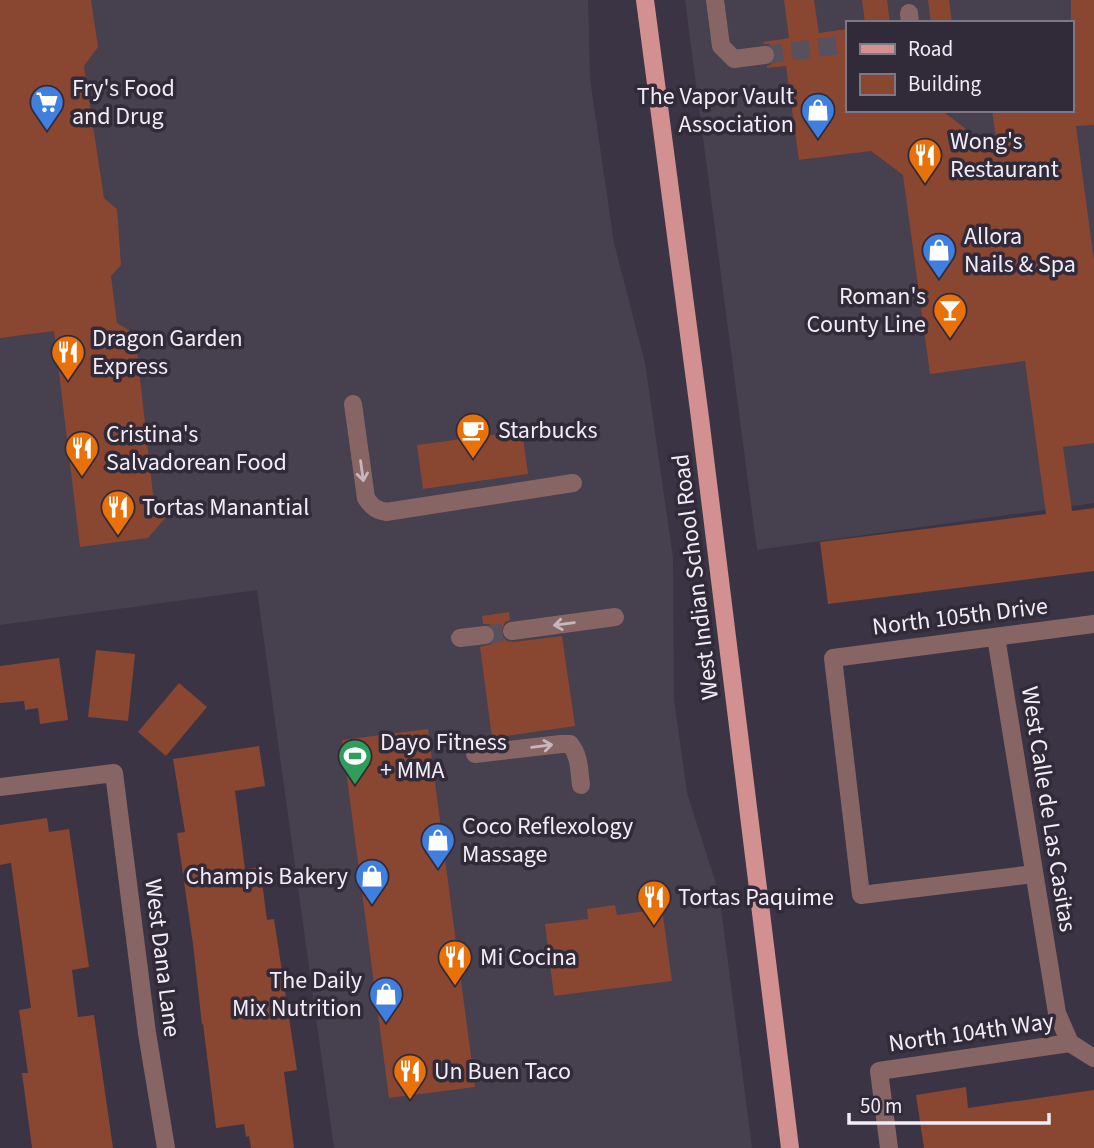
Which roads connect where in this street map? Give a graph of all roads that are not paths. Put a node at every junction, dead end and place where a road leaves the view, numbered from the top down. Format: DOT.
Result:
graph roads {
  1 [pos="645,0"];
  2 [pos="715,0"];
  3 [pos="765,55"];
  4 [pos="353,404"];
  5 [pos="573,483"];
  6 [pos="615,617"];
  7 [pos="1094,624"];
  8 [pos="512,631"];
  9 [pos="485,635"];
  10 [pos="996,636"];
  11 [pos="460,638"];
  12 [pos="475,754"];
  13 [pos="581,785"];
  14 [pos="0,787"];
  15 [pos="1034,874"];
  16 [pos="1070,1043"];
  17 [pos="1094,1058"];
  18 [pos="166,1148"];
  19 [pos="790,1148"];
  20 [pos="889,1148"];
  1 -- 19 [label="main road, West Indian School Road"];
  2 -- 3 [label="street"];
  4 -- 5 [label="street, one-way"];
  6 -- 8 [label="street, one-way"];
  7 -- 10 [label="street, North 105th Drive"];
  9 -- 11 [label="street"];
  10 -- 15 [label="street, West Calle de Las Casitas"];
  10 -- 15 [label="street, North 105th Drive"];
  12 -- 13 [label="street, one-way"];
  14 -- 18 [label="street, West Dana Lane"];
  15 -- 16 [label="street, West Calle de Las Casitas"];
  16 -- 17 [label="street"];
  16 -- 20 [label="street, North 104th Way"];
}
